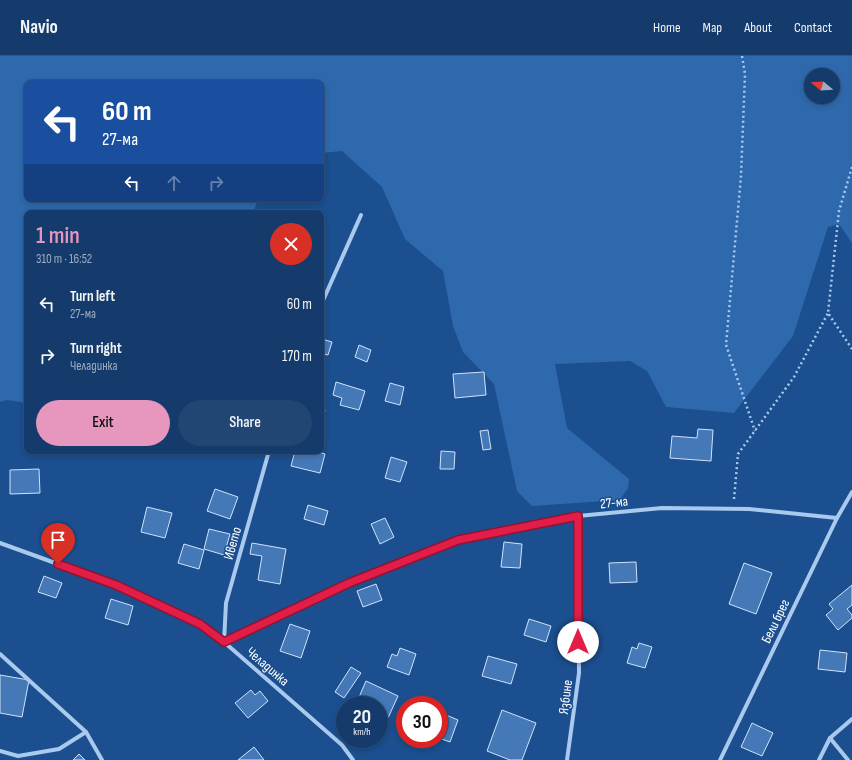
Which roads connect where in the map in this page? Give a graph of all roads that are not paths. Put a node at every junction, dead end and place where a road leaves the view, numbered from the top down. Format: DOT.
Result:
graph roads {
  1 [pos="361,215"];
  2 [pos="324,297"];
  3 [pos="268,454"];
  4 [pos="852,492"];
  5 [pos="578,516"];
  6 [pos="837,518"];
  7 [pos="0,543"];
  8 [pos="224,642"];
  9 [pos="0,654"];
  10 [pos="852,719"];
  11 [pos="86,732"];
  12 [pos="830,738"];
  13 [pos="0,751"];
  14 [pos="102,760"];
  15 [pos="354,760"];
  16 [pos="567,760"];
  17 [pos="720,760"];
  18 [pos="819,760"];
  19 [pos="848,760"];
  1 -- 2 [label="street"];
  3 -- 8 [label="street, Ивето"];
  4 -- 6 [label="street, Бели брег"];
  5 -- 6 [label="street, 27-ма"];
  5 -- 8 [label="street, 27-ма"];
  5 -- 16 [label="street, Язбине"];
  6 -- 17 [label="street, Бели брег"];
  7 -- 8 [label="street, Челадинка"];
  8 -- 15 [label="street, Челадинка"];
  9 -- 11 [label="street"];
  10 -- 12 [label="street"];
  11 -- 13 [label="street"];
  11 -- 14 [label="street"];
  12 -- 18 [label="street"];
  12 -- 19 [label="street"];
}
